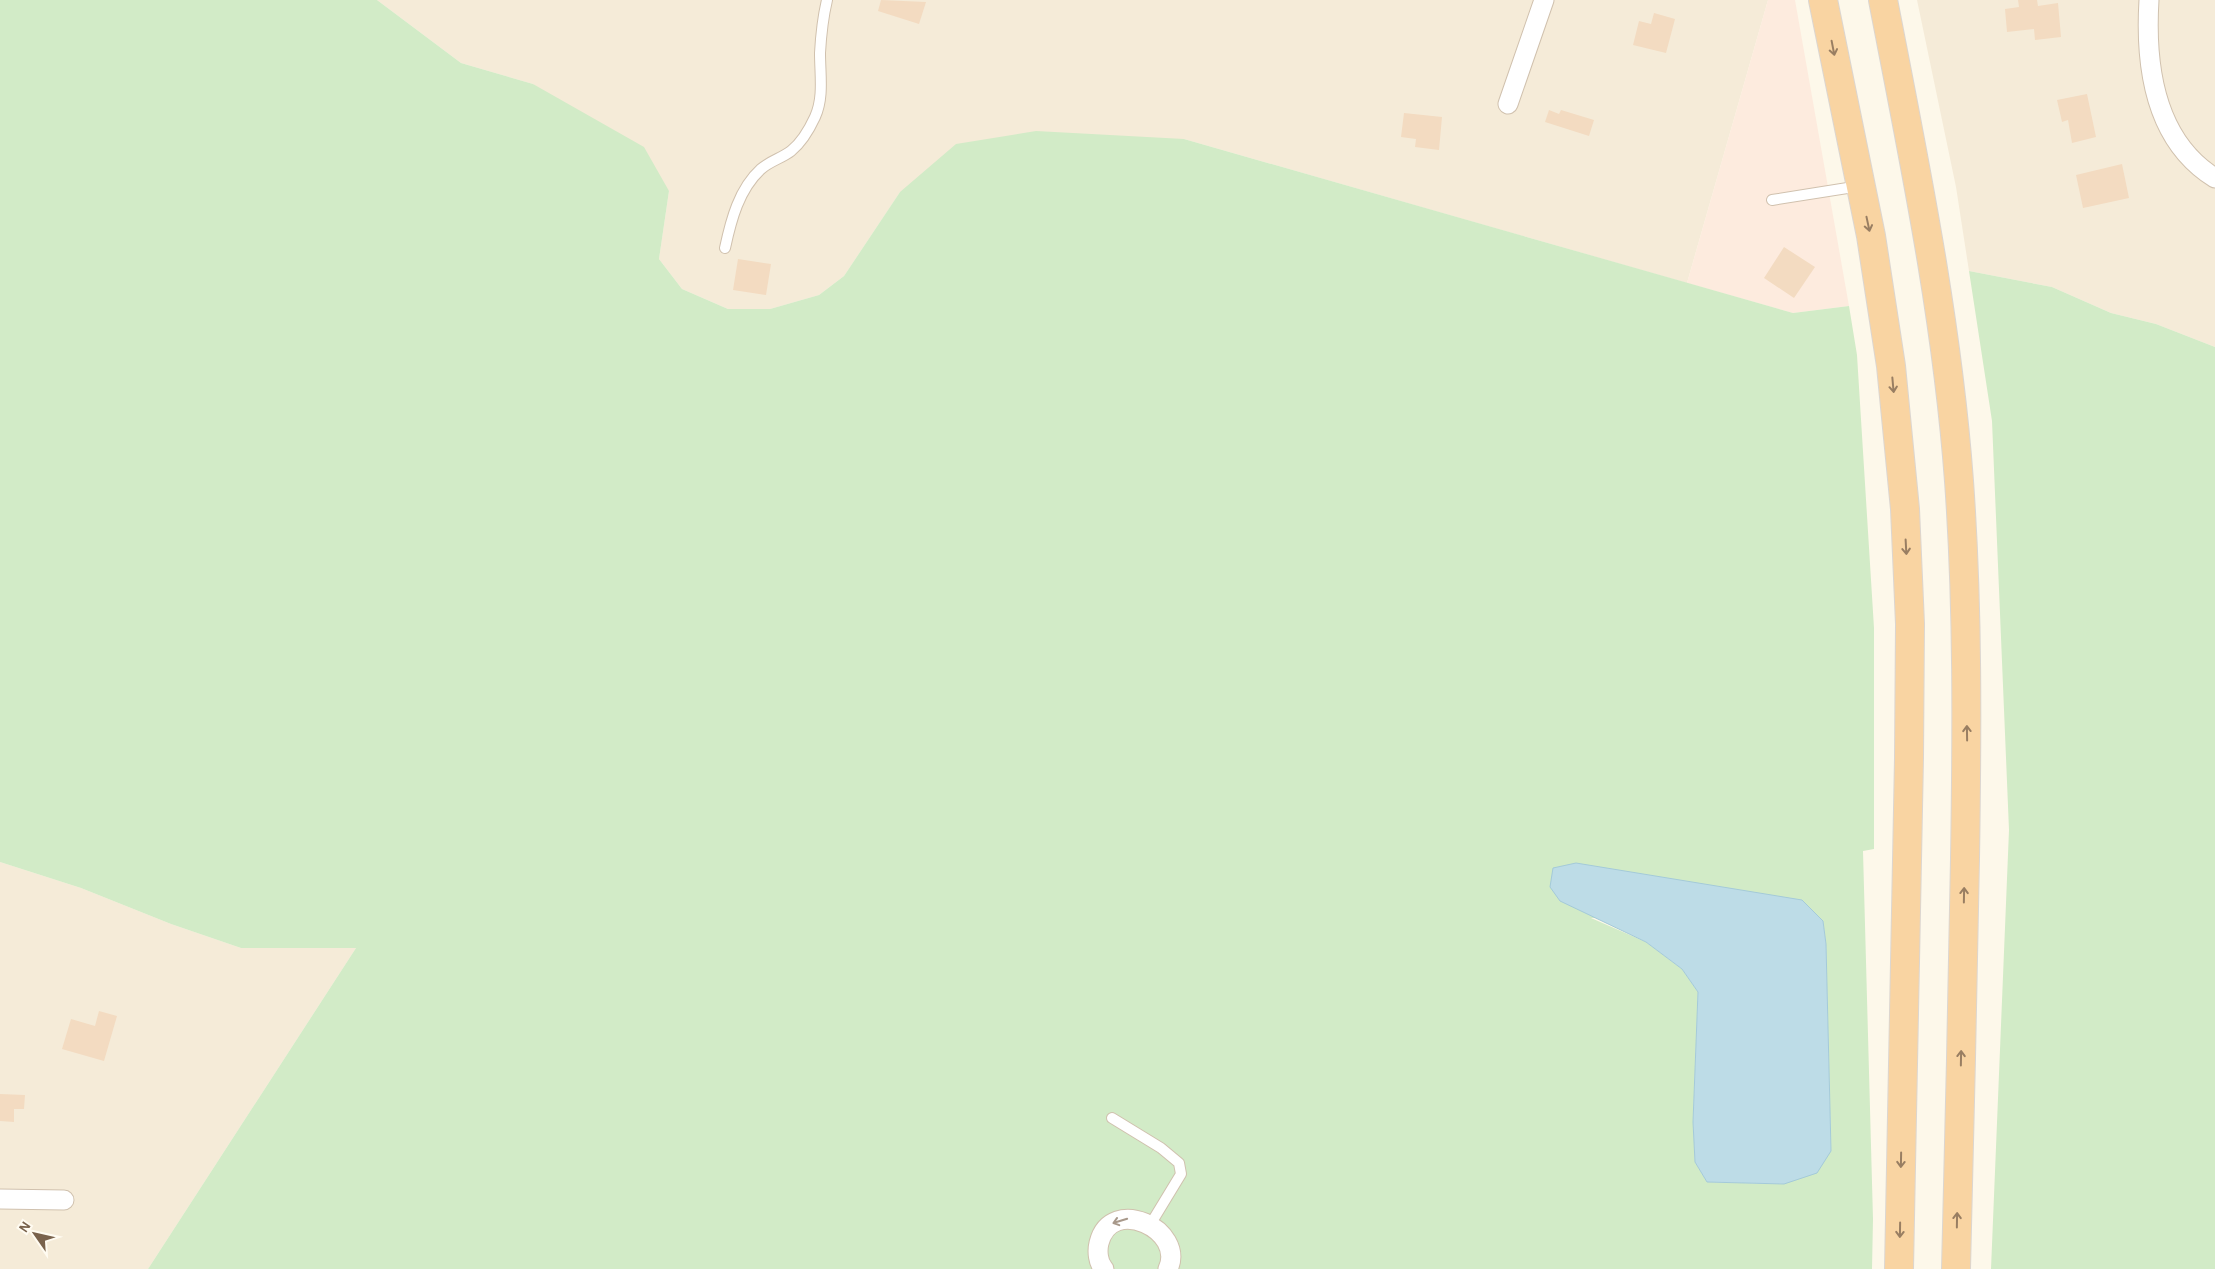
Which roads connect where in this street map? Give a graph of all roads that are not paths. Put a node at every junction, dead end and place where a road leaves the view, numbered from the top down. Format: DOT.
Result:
graph roads {
  1 [pos="827,0"];
  2 [pos="1544,0"];
  3 [pos="1823,0"];
  4 [pos="1883,0"];
  5 [pos="2149,0"];
  6 [pos="1508,104"];
  7 [pos="2215,178"];
  8 [pos="1860,186"];
  9 [pos="1772,200"];
  10 [pos="725,248"];
  11 [pos="1112,1118"];
  12 [pos="0,1200"];
  13 [pos="64,1200"];
  14 [pos="1150,1225"];
  15 [pos="1104,1269"];
  16 [pos="1168,1269"];
  17 [pos="1899,1269"];
  18 [pos="1956,1269"];
  1 -- 10 [label="lane"];
  2 -- 6 [label="street"];
  3 -- 8 [label="highway, one-way"];
  18 -- 4 [label="highway, one-way"];
  5 -- 7 [label="street"];
  8 -- 9 [label="lane"];
  8 -- 17 [label="highway, one-way"];
  11 -- 14 [label="lane"];
  12 -- 13 [label="street"];
  14 -- 15 [label="street, one-way"];
  14 -- 16 [label="street"];
}
